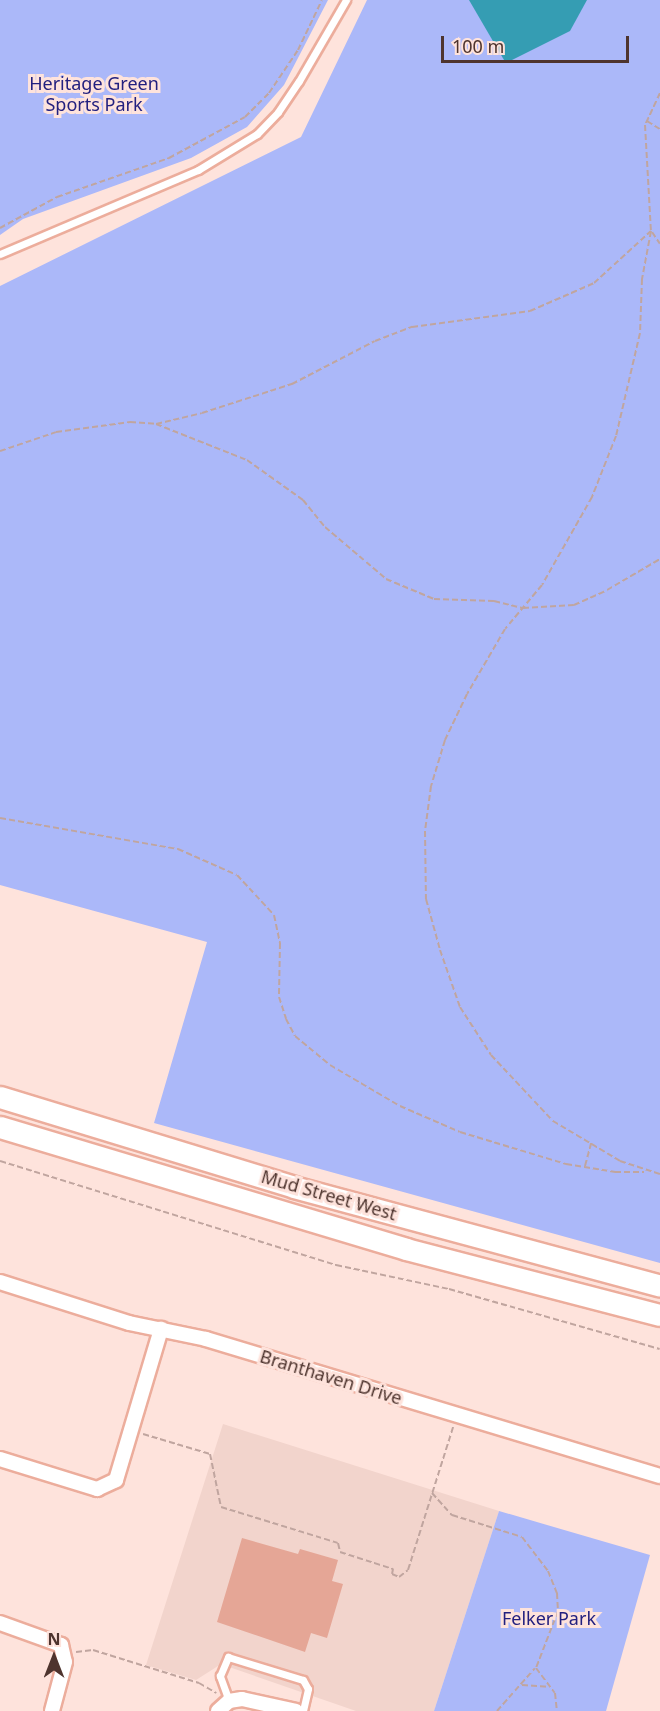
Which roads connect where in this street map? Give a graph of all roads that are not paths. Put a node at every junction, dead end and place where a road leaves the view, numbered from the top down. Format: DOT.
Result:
graph roads {
  1 [pos="346,0"];
  2 [pos="0,255"];
  3 [pos="0,1097"];
  4 [pos="0,1127"];
  5 [pos="0,1282"];
  6 [pos="660,1286"];
  7 [pos="660,1315"];
  8 [pos="161,1329"];
  9 [pos="0,1459"];
  10 [pos="660,1476"];
  11 [pos="0,1623"];
  12 [pos="229,1701"];
  13 [pos="52,1711"];
  14 [pos="218,1711"];
  15 [pos="296,1711"];
  16 [pos="303,1711"];
  1 -- 2 [label="lane"];
  3 -- 6 [label="main road, Mud Street West"];
  4 -- 7 [label="main road, Mud Street West"];
  5 -- 8 [label="street, Branthaven Drive"];
  8 -- 9 [label="street"];
  8 -- 10 [label="street, Branthaven Drive"];
  11 -- 13 [label="street"];
  12 -- 14 [label="street"];
  12 -- 15 [label="street"];
  12 -- 16 [label="lane"];
}
